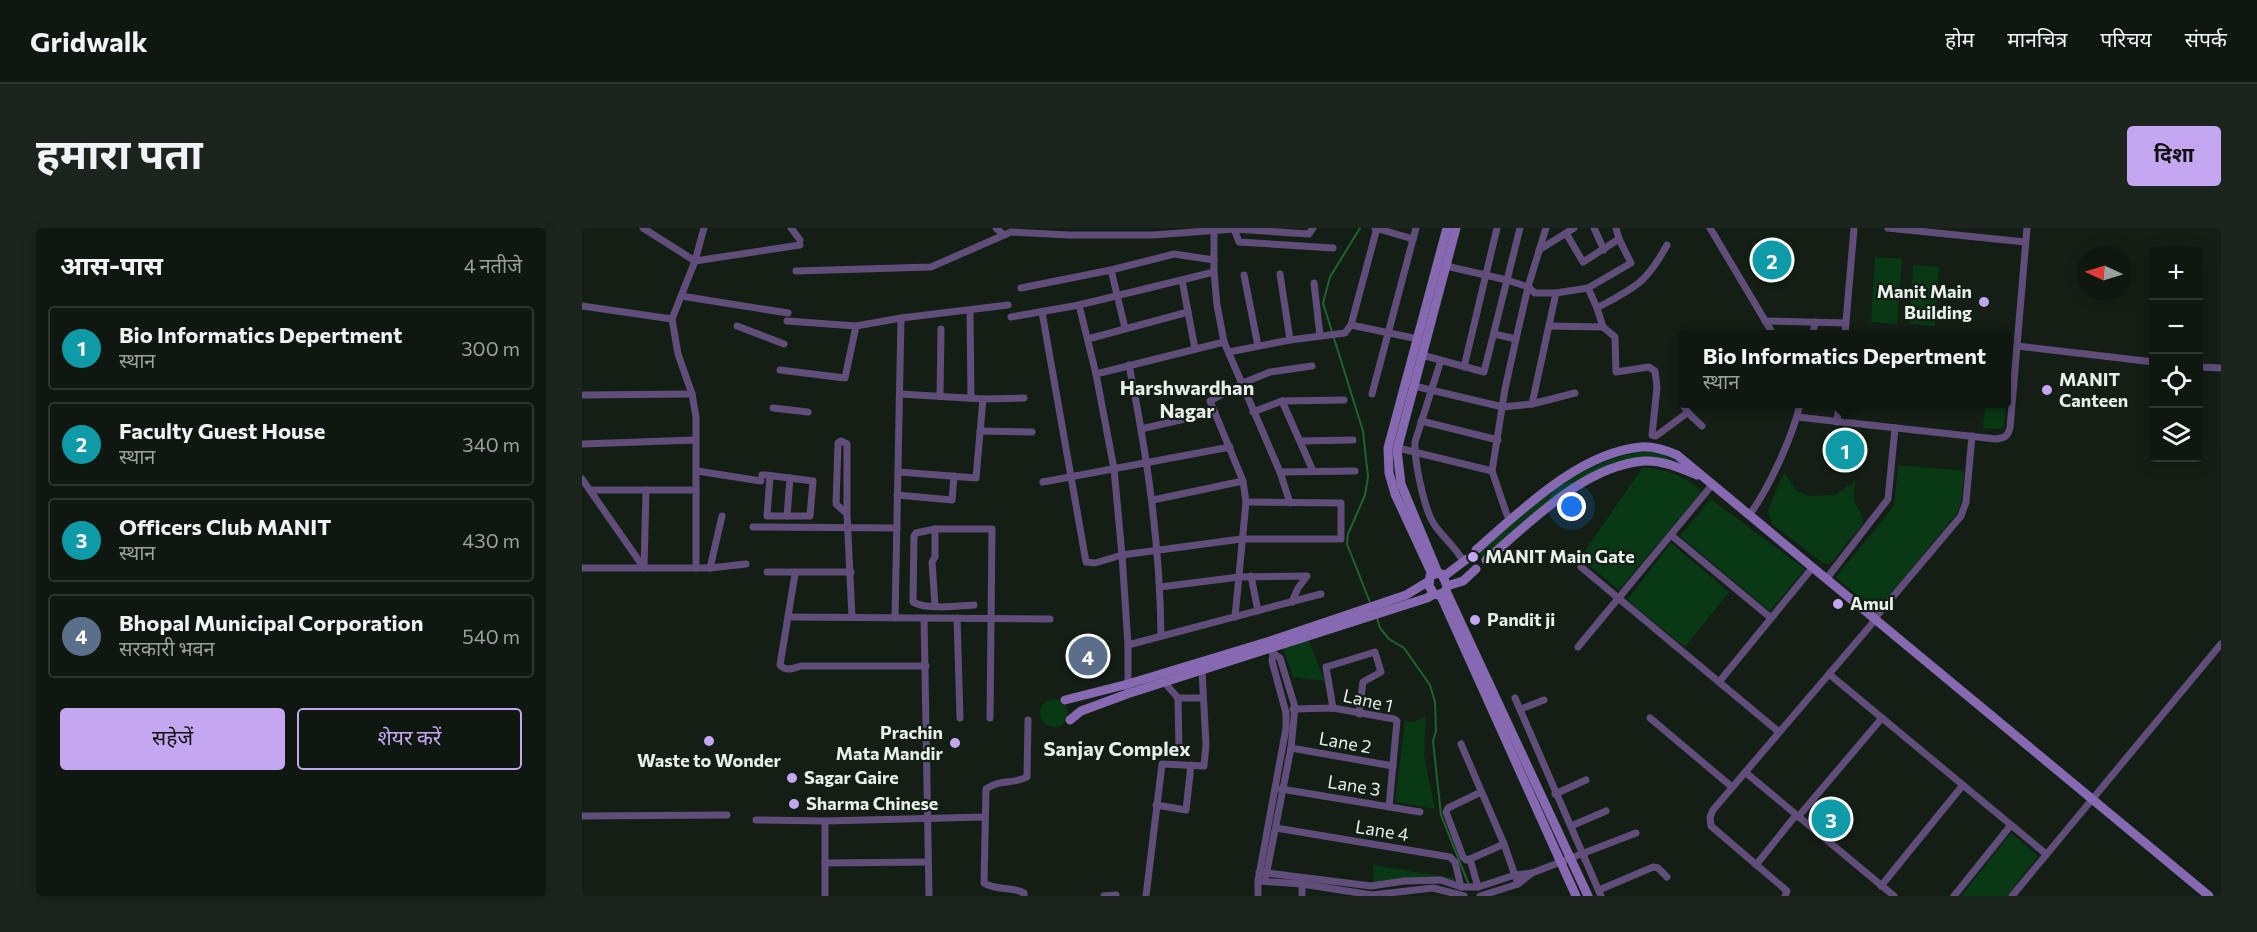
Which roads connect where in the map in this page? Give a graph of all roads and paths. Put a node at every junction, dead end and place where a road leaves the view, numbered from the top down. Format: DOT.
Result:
graph roads {
  1 [pos="643,228"];
  2 [pos="704,228"];
  3 [pos="791,228"];
  4 [pos="996,228"];
  5 [pos="1313,228"];
  6 [pos="1376,228"];
  7 [pos="1416,228"];
  8 [pos="1447,228"];
  9 [pos="1456,228"];
  10 [pos="1497,228"];
  11 [pos="1520,228"];
  12 [pos="1546,228"];
  13 [pos="1574,228"];
  14 [pos="1594,228"];
  15 [pos="1616,228"];
  16 [pos="1710,228"];
  17 [pos="1854,228"];
  18 [pos="1888,228"];
  19 [pos="2027,228"];
  20 [pos="1251,229"];
  21 [pos="1214,230"];
  22 [pos="1234,230"];
  23 [pos="1069,232"];
  24 [pos="1153,232"];
  25 [pos="1566,233"];
  26 [pos="1004,235"];
  27 [pos="1413,239"];
  28 [pos="1619,239"];
  29 [pos="2025,242"];
  30 [pos="1667,245"];
  31 [pos="1333,248"];
  32 [pos="1539,250"];
  33 [pos="1604,250"];
  34 [pos="1214,260"];
  35 [pos="695,261"];
  36 [pos="1446,266"];
  37 [pos="1111,270"];
  38 [pos="796,271"];
  39 [pos="1214,272"];
  40 [pos="1280,274"];
  41 [pos="1244,275"];
  42 [pos="1486,276"];
  43 [pos="1182,280"];
  44 [pos="1507,280"];
  45 [pos="1314,284"];
  46 [pos="1528,287"];
  47 [pos="1021,288"];
  48 [pos="1588,288"];
  49 [pos="1556,293"];
  50 [pos="681,296"];
  51 [pos="1116,296"];
  52 [pos="1008,305"];
  53 [pos="1079,305"];
  54 [pos="582,306"];
  55 [pos="1597,308"];
  56 [pos="970,310"];
  57 [pos="1042,312"];
  58 [pos="1188,312"];
  59 [pos="1011,317"];
  60 [pos="901,318"];
  61 [pos="672,319"];
  62 [pos="1765,321"];
  63 [pos="1815,322"];
  64 [pos="1846,323"];
  65 [pos="1351,325"];
  66 [pos="737,326"];
  67 [pos="856,326"];
  68 [pos="1548,326"];
  69 [pos="1603,327"];
  70 [pos="1125,328"];
  71 [pos="941,329"];
  72 [pos="1771,330"];
  73 [pos="1814,330"];
  74 [pos="1845,330"];
  75 [pos="1388,332"];
  76 [pos="1494,334"];
  77 [pos="1322,336"];
  78 [pos="1088,339"];
  79 [pos="1418,339"];
  80 [pos="1516,339"];
  81 [pos="1290,340"];
  82 [pos="1224,342"];
  83 [pos="784,344"];
  84 [pos="1258,346"];
  85 [pos="2016,346"];
  86 [pos="1195,349"];
  87 [pos="1229,352"];
  88 [pos="1422,355"];
  89 [pos="1441,360"];
  90 [pos="2149,361"];
  91 [pos="1129,365"];
  92 [pos="1312,366"];
  93 [pos="1464,367"];
  94 [pos="2203,367"];
  95 [pos="2221,368"];
  96 [pos="780,370"];
  97 [pos="1096,374"];
  98 [pos="1243,383"];
  99 [pos="1414,386"];
  100 [pos="1430,390"];
  101 [pos="1575,393"];
  102 [pos="692,394"];
  103 [pos="900,394"];
  104 [pos="1372,394"];
  105 [pos="582,395"];
  106 [pos="940,396"];
  107 [pos="971,398"];
  108 [pos="1024,398"];
  109 [pos="983,399"];
  110 [pos="1344,400"];
  111 [pos="1282,401"];
  112 [pos="1532,404"];
  113 [pos="1503,407"];
  114 [pos="773,408"];
  115 [pos="1684,408"];
  116 [pos="1799,408"];
  117 [pos="1839,408"];
  118 [pos="808,412"];
  119 [pos="1215,412"];
  120 [pos="1253,412"];
  121 [pos="1687,413"];
  122 [pos="1797,417"];
  123 [pos="1421,420"];
  124 [pos="1837,422"];
  125 [pos="1702,426"];
  126 [pos="1895,428"];
  127 [pos="1141,429"];
  128 [pos="981,431"];
  129 [pos="1032,432"];
  130 [pos="1972,436"];
  131 [pos="695,440"];
  132 [pos="1353,440"];
  133 [pos="1498,440"];
  134 [pos="1300,441"];
  135 [pos="582,444"];
  136 [pos="1230,447"];
  137 [pos="1398,448"];
  138 [pos="1415,452"];
  139 [pos="1146,462"];
  140 [pos="1114,469"];
  141 [pos="697,471"];
  142 [pos="1313,471"];
  143 [pos="1355,471"];
  144 [pos="1492,471"];
  145 [pos="899,472"];
  146 [pos="1280,472"];
  147 [pos="770,476"];
  148 [pos="954,476"];
  149 [pos="1071,477"];
  150 [pos="1702,477"];
  151 [pos="582,478"];
  152 [pos="790,478"];
  153 [pos="1243,481"];
  154 [pos="1043,482"];
  155 [pos="1712,485"];
  156 [pos="590,490"];
  157 [pos="646,490"];
  158 [pos="696,490"];
  159 [pos="897,495"];
  160 [pos="1153,500"];
  161 [pos="1246,502"];
  162 [pos="1290,503"];
  163 [pos="847,514"];
  164 [pos="1750,514"];
  165 [pos="1507,515"];
  166 [pos="722,516"];
  167 [pos="787,516"];
  168 [pos="848,526"];
  169 [pos="753,527"];
  170 [pos="897,528"];
  171 [pos="935,529"];
  172 [pos="1671,535"];
  173 [pos="1241,539"];
  174 [pos="1476,550"];
  175 [pos="1156,551"];
  176 [pos="1122,555"];
  177 [pos="1465,560"];
  178 [pos="1486,560"];
  179 [pos="746,564"];
  180 [pos="1581,567"];
  181 [pos="1813,567"];
  182 [pos="582,568"];
  183 [pos="644,568"];
  184 [pos="696,568"];
  185 [pos="710,568"];
  186 [pos="1476,569"];
  187 [pos="767,572"];
  188 [pos="851,573"];
  189 [pos="795,574"];
  190 [pos="1251,576"];
  191 [pos="1435,576"];
  192 [pos="1239,577"];
  193 [pos="1827,578"];
  194 [pos="1160,587"];
  195 [pos="1442,591"];
  196 [pos="1321,594"];
  197 [pos="1618,598"];
  198 [pos="1292,602"];
  199 [pos="974,605"];
  200 [pos="935,606"];
  201 [pos="1382,608"];
  202 [pos="1258,611"];
  203 [pos="789,617"];
  204 [pos="852,617"];
  205 [pos="1234,617"];
  206 [pos="895,618"];
  207 [pos="924,618"];
  208 [pos="957,618"];
  209 [pos="991,618"];
  210 [pos="1050,618"];
  211 [pos="1771,618"];
  212 [pos="1875,619"];
  213 [pos="1161,636"];
  214 [pos="2221,644"];
  215 [pos="1128,645"];
  216 [pos="1272,647"];
  217 [pos="1578,647"];
  218 [pos="926,666"];
  219 [pos="1202,670"];
  220 [pos="1829,674"];
  221 [pos="1164,682"];
  222 [pos="1719,682"];
  223 [pos="1128,689"];
  224 [pos="1178,698"];
  225 [pos="1203,698"];
  226 [pos="1515,698"];
  227 [pos="1065,700"];
  228 [pos="1544,700"];
  229 [pos="1295,707"];
  230 [pos="1333,708"];
  231 [pos="1521,709"];
  232 [pos="1286,713"];
  233 [pos="1359,714"];
  234 [pos="960,718"];
  235 [pos="990,718"];
  236 [pos="1650,718"];
  237 [pos="1882,718"];
  238 [pos="1028,720"];
  239 [pos="1070,720"];
  240 [pos="1779,732"];
  241 [pos="1461,744"];
  242 [pos="1291,748"];
  243 [pos="1179,749"];
  244 [pos="1191,765"];
  245 [pos="1393,766"];
  246 [pos="1745,772"];
  247 [pos="1586,780"];
  248 [pos="1963,785"];
  249 [pos="1732,787"];
  250 [pos="1274,788"];
  251 [pos="1283,789"];
  252 [pos="1481,792"];
  253 [pos="1556,794"];
  254 [pos="2091,798"];
  255 [pos="1156,805"];
  256 [pos="1389,807"];
  257 [pos="1606,811"];
  258 [pos="1420,812"];
  259 [pos="728,815"];
  260 [pos="582,816"];
  261 [pos="1797,816"];
  262 [pos="984,817"];
  263 [pos="756,820"];
  264 [pos="927,820"];
  265 [pos="825,821"];
  266 [pos="2011,825"];
  267 [pos="1571,826"];
  268 [pos="1276,828"];
  269 [pos="1636,833"];
  270 [pos="1504,844"];
  271 [pos="1583,854"];
  272 [pos="2046,854"];
  273 [pos="1571,858"];
  274 [pos="1470,859"];
  275 [pos="927,862"];
  276 [pos="1561,862"];
  277 [pos="825,863"];
  278 [pos="1756,865"];
  279 [pos="1262,872"];
  280 [pos="1532,873"];
  281 [pos="1515,875"];
  282 [pos="1667,878"];
  283 [pos="1302,880"];
  284 [pos="1441,880"];
  285 [pos="1262,882"];
  286 [pos="1518,884"];
  287 [pos="1371,886"];
  288 [pos="1881,886"];
  289 [pos="1464,887"];
  290 [pos="1477,887"];
  291 [pos="1327,892"];
  292 [pos="1442,893"];
  293 [pos="1600,893"];
  294 [pos="1396,894"];
  295 [pos="1116,895"];
  296 [pos="1256,895"];
  297 [pos="1372,895"];
  298 [pos="825,896"];
  299 [pos="929,896"];
  300 [pos="1024,896"];
  301 [pos="1104,896"];
  302 [pos="1146,896"];
  303 [pos="1302,896"];
  304 [pos="1464,896"];
  305 [pos="1480,896"];
  306 [pos="1576,896"];
  307 [pos="1588,896"];
  308 [pos="1785,896"];
  309 [pos="1894,896"];
  310 [pos="1954,896"];
  311 [pos="2012,896"];
  312 [pos="2209,896"];
  1 -- 35 [label="street"];
  2 -- 35 [label="street"];
  3 -- 35 [label="street"];
  4 -- 26 [label="street"];
  5 -- 20 [label="street"];
  6 -- 27 [label="street"];
  6 -- 65 [label="street"];
  7 -- 27 [label="street"];
  8 -- 79 [label="main road"];
  9 -- 36 [label="main road"];
  10 -- 42 [label="street"];
  11 -- 44 [label="street"];
  12 -- 32 [label="street"];
  13 -- 25 [label="street"];
  14 -- 33 [label="street"];
  15 -- 28 [label="street"];
  16 -- 62 [label="street"];
  17 -- 64 [label="street"];
  18 -- 29 [label="street"];
  19 -- 29 [label="street"];
  20 -- 22 [label="street"];
  21 -- 22 [label="street"];
  21 -- 24 [label="street"];
  21 -- 34 [label="street"];
  22 -- 31 [label="street"];
  23 -- 24 [label="street"];
  23 -- 26 [label="street"];
  25 -- 32 [label="street"];
  25 -- 33 [label="street"];
  26 -- 38 [label="street"];
  27 -- 75 [label="street"];
  28 -- 33 [label="street"];
  28 -- 48 [label="street"];
  29 -- 85 [label="street"];
  30 -- 55 [label="street"];
  32 -- 46 [label="street"];
  34 -- 37 [label="street"];
  34 -- 39 [label="street"];
  35 -- 50 [label="street"];
  36 -- 42 [label="street"];
  36 -- 88 [label="main road"];
  37 -- 47 [label="street"];
  37 -- 51 [label="street"];
  39 -- 43 [label="street"];
  39 -- 82 [label="street"];
  40 -- 81 [label="street"];
  41 -- 84 [label="street"];
  42 -- 44 [label="street"];
  42 -- 93 [label="street"];
  43 -- 51 [label="street"];
  43 -- 58 [label="street"];
  44 -- 46 [label="street"];
  44 -- 76 [label="street"];
  45 -- 77 [label="street"];
  46 -- 49 [label="street"];
  46 -- 80 [label="street"];
  48 -- 49 [label="street"];
  48 -- 55 [label="street"];
  49 -- 68 [label="street"];
  50 -- 61 [label="street"];
  50 -- 67 [label="street"];
  51 -- 53 [label="street"];
  51 -- 70 [label="street"];
  52 -- 56 [label="street"];
  53 -- 57 [label="street"];
  53 -- 78 [label="street"];
  54 -- 61 [label="street"];
  55 -- 69 [label="street"];
  56 -- 60 [label="street"];
  56 -- 107 [label="street"];
  57 -- 59 [label="street"];
  57 -- 149 [label="street"];
  58 -- 70 [label="street"];
  58 -- 86 [label="street"];
  60 -- 67 [label="street"];
  60 -- 103 [label="street"];
  61 -- 102 [label="street"];
  62 -- 63 [label="street"];
  62 -- 72 [label="street"];
  63 -- 64 [label="street"];
  63 -- 73 [label="street"];
  64 -- 74 [label="street"];
  65 -- 75 [label="street"];
  65 -- 77 [label="street"];
  66 -- 83 [label="street"];
  67 -- 96 [label="street"];
  68 -- 69 [label="street"];
  68 -- 112 [label="street"];
  69 -- 121 [label="street"];
  70 -- 78 [label="street"];
  71 -- 106 [label="street"];
  75 -- 79 [label="street"];
  75 -- 104 [label="street"];
  76 -- 80 [label="street"];
  76 -- 93 [label="street"];
  77 -- 81 [label="street"];
  78 -- 97 [label="street"];
  79 -- 191 [label="main road"];
  80 -- 113 [label="street"];
  81 -- 84 [label="street"];
  82 -- 86 [label="street"];
  82 -- 87 [label="street"];
  84 -- 87 [label="street"];
  85 -- 90 [label="street"];
  85 -- 130 [label="street"];
  86 -- 91 [label="street"];
  87 -- 98 [label="street"];
  88 -- 89 [label="street"];
  88 -- 99 [label="main road"];
  89 -- 93 [label="street"];
  89 -- 100 [label="street"];
  91 -- 97 [label="street"];
  91 -- 127 [label="street"];
  92 -- 98 [label="street"];
  94 -- 95 [label="street"];
  97 -- 140 [label="street"];
  98 -- 119 [label="street"];
  98 -- 120 [label="street"];
  99 -- 100 [label="street"];
  99 -- 137 [label="main road"];
  100 -- 113 [label="street"];
  100 -- 123 [label="street"];
  101 -- 112 [label="street"];
  102 -- 105 [label="street"];
  102 -- 131 [label="street"];
  103 -- 106 [label="street"];
  103 -- 145 [label="street"];
  106 -- 107 [label="street"];
  107 -- 109 [label="street"];
  108 -- 109 [label="street"];
  109 -- 128 [label="street"];
  110 -- 111 [label="street"];
  111 -- 120 [label="street"];
  111 -- 134 [label="street"];
  112 -- 113 [label="street"];
  113 -- 133 [label="street"];
  114 -- 118 [label="street"];
  115 -- 121 [label="street"];
  116 -- 122 [label="street"];
  117 -- 124 [label="street"];
  119 -- 127 [label="street"];
  119 -- 136 [label="street"];
  120 -- 146 [label="street"];
  121 -- 125 [label="street"];
  122 -- 124 [label="street"];
  122 -- 164 [label="street"];
  123 -- 133 [label="street"];
  123 -- 138 [label="street"];
  124 -- 126 [label="street"];
  126 -- 130 [label="street"];
  126 -- 193 [label="street"];
  127 -- 139 [label="street"];
  128 -- 129 [label="street"];
  128 -- 148 [label="street"];
  130 -- 212 [label="street"];
  131 -- 135 [label="street"];
  131 -- 141 [label="street"];
  132 -- 134 [label="street"];
  133 -- 144 [label="street"];
  134 -- 142 [label="street"];
  136 -- 139 [label="street"];
  136 -- 153 [label="street"];
  137 -- 138 [label="street"];
  137 -- 191 [label="main road"];
  138 -- 144 [label="street"];
  138 -- 177 [label="street"];
  139 -- 140 [label="street"];
  139 -- 160 [label="street"];
  140 -- 149 [label="street"];
  140 -- 176 [label="street"];
  141 -- 147 [label="street"];
  141 -- 158 [label="street"];
  142 -- 143 [label="street"];
  142 -- 146 [label="street"];
  144 -- 165 [label="street"];
  145 -- 148 [label="street"];
  145 -- 159 [label="street"];
  146 -- 162 [label="street"];
  147 -- 152 [label="street"];
  147 -- 167 [label="street"];
  148 -- 159 [label="street"];
  149 -- 154 [label="street"];
  149 -- 176 [label="street"];
  150 -- 155 [label="main road"];
  150 -- 174 [label="main road"];
  150 -- 178 [label="main road"];
  151 -- 156 [label="street"];
  152 -- 167 [label="street"];
  152 -- 167 [label="street"];
  153 -- 160 [label="street"];
  153 -- 161 [label="street"];
  155 -- 164 [label="main road"];
  155 -- 172 [label="street"];
  156 -- 157 [label="street"];
  156 -- 183 [label="street"];
  157 -- 158 [label="street"];
  157 -- 183 [label="street"];
  158 -- 184 [label="street"];
  159 -- 170 [label="street"];
  160 -- 175 [label="street"];
  161 -- 162 [label="street"];
  161 -- 173 [label="street"];
  162 -- 173 [label="street"];
  163 -- 163 [label="street"];
  163 -- 168 [label="street"];
  164 -- 181 [label="main road"];
  166 -- 185 [label="street"];
  168 -- 169 [label="street"];
  168 -- 170 [label="street"];
  168 -- 188 [label="street"];
  170 -- 206 [label="street"];
  171 -- 200 [label="street"];
  171 -- 200 [label="street"];
  171 -- 209 [label="street"];
  172 -- 197 [label="street"];
  172 -- 211 [label="street"];
  173 -- 175 [label="street"];
  173 -- 192 [label="street"];
  175 -- 176 [label="street"];
  175 -- 194 [label="street"];
  176 -- 215 [label="street"];
  177 -- 191 [label="main road"];
  179 -- 185 [label="street"];
  180 -- 197 [label="street"];
  181 -- 193 [label="main road"];
  181 -- 211 [label="street"];
  182 -- 183 [label="street"];
  183 -- 184 [label="street"];
  184 -- 185 [label="street"];
  186 -- 195 [label="main road"];
  187 -- 189 [label="street"];
  188 -- 189 [label="street"];
  188 -- 204 [label="street"];
  189 -- 203 [label="street"];
  190 -- 192 [label="street"];
  190 -- 198 [label="street"];
  190 -- 202 [label="street"];
  191 -- 195 [label="main road"];
  191 -- 195 [label="main road"];
  191 -- 201 [label="main road"];
  192 -- 194 [label="street"];
  192 -- 205 [label="street"];
  193 -- 212 [label="main road"];
  194 -- 213 [label="street"];
  195 -- 201 [label="main road"];
  195 -- 273 [label="main road"];
  195 -- 276 [label="main road"];
  196 -- 198 [label="street"];
  197 -- 217 [label="street"];
  197 -- 222 [label="street"];
  198 -- 202 [label="street"];
  199 -- 200 [label="street"];
  201 -- 216 [label="main road"];
  202 -- 205 [label="street"];
  203 -- 204 [label="street"];
  203 -- 218 [label="street"];
  204 -- 206 [label="street"];
  205 -- 213 [label="street"];
  206 -- 207 [label="street"];
  207 -- 208 [label="street"];
  207 -- 218 [label="street"];
  208 -- 209 [label="street"];
  208 -- 234 [label="street"];
  209 -- 210 [label="street"];
  209 -- 235 [label="street"];
  211 -- 222 [label="street"];
  212 -- 220 [label="street"];
  212 -- 254 [label="main road"];
  213 -- 215 [label="street"];
  214 -- 254 [label="street"];
  215 -- 223 [label="street"];
  216 -- 219 [label="main road"];
  216 -- 223 [label="main road"];
  216 -- 229 [label="street"];
  216 -- 232 [label="street"];
  218 -- 264 [label="street"];
  219 -- 221 [label="main road"];
  219 -- 225 [label="street"];
  220 -- 237 [label="street"];
  220 -- 240 [label="street"];
  221 -- 223 [label="main road"];
  221 -- 224 [label="street"];
  222 -- 240 [label="street"];
  223 -- 227 [label="main road"];
  223 -- 239 [label="main road"];
  224 -- 225 [label="street"];
  224 -- 243 [label="street"];
  225 -- 244 [label="street"];
  226 -- 231 [label="street"];
  228 -- 231 [label="street"];
  229 -- 230 [label="street, Lane 1"];
  229 -- 232 [label="street"];
  229 -- 242 [label="street"];
  230 -- 233 [label="street, Lane 1"];
  230 -- 233 [label="street"];
  231 -- 253 [label="street"];
  232 -- 250 [label="street"];
  233 -- 245 [label="street, Lane 1"];
  236 -- 249 [label="street"];
  237 -- 248 [label="street"];
  237 -- 261 [label="street"];
  238 -- 262 [label="street"];
  240 -- 246 [label="street"];
  241 -- 252 [label="street"];
  242 -- 245 [label="street, Lane 2"];
  242 -- 251 [label="street"];
  244 -- 255 [label="street"];
  244 -- 255 [label="street"];
  245 -- 256 [label="street, Lane 1"];
  246 -- 249 [label="street"];
  246 -- 261 [label="street"];
  247 -- 253 [label="street"];
  248 -- 266 [label="street"];
  248 -- 288 [label="street"];
  249 -- 278 [label="street"];
  250 -- 251 [label="street, Lane 3"];
  250 -- 279 [label="street"];
  251 -- 256 [label="street, Lane 3"];
  251 -- 268 [label="street"];
  252 -- 270 [label="street"];
  252 -- 274 [label="street"];
  253 -- 267 [label="street"];
  254 -- 272 [label="street"];
  254 -- 312 [label="main road"];
  255 -- 302 [label="street"];
  256 -- 258 [label="street, Lane 3"];
  257 -- 267 [label="street"];
  259 -- 260 [label="street"];
  261 -- 278 [label="street"];
  261 -- 288 [label="street"];
  262 -- 264 [label="street"];
  262 -- 300 [label="street"];
  263 -- 265 [label="street"];
  264 -- 265 [label="street"];
  264 -- 275 [label="street"];
  265 -- 277 [label="street"];
  266 -- 272 [label="street"];
  266 -- 310 [label="street"];
  267 -- 271 [label="street"];
  268 -- 279 [label="street"];
  268 -- 289 [label="street, Lane 4"];
  269 -- 271 [label="street"];
  270 -- 274 [label="street"];
  270 -- 281 [label="street"];
  271 -- 273 [label="street"];
  271 -- 293 [label="street"];
  272 -- 311 [label="street"];
  273 -- 276 [label="street"];
  273 -- 307 [label="main road"];
  274 -- 290 [label="street"];
  275 -- 277 [label="street"];
  275 -- 299 [label="street"];
  276 -- 280 [label="street"];
  276 -- 306 [label="main road"];
  277 -- 298 [label="street"];
  278 -- 308 [label="street"];
  279 -- 283 [label="street"];
  279 -- 285 [label="street"];
  280 -- 281 [label="street"];
  280 -- 286 [label="street"];
  281 -- 286 [label="street"];
  281 -- 290 [label="street"];
  282 -- 293 [label="street"];
  283 -- 285 [label="street"];
  283 -- 287 [label="street"];
  283 -- 291 [label="street"];
  283 -- 303 [label="street"];
  284 -- 287 [label="street"];
  284 -- 289 [label="street"];
  284 -- 292 [label="street"];
  285 -- 296 [label="street"];
  286 -- 305 [label="street"];
  287 -- 297 [label="street"];
  288 -- 309 [label="street"];
  289 -- 290 [label="street"];
  291 -- 297 [label="street"];
  292 -- 294 [label="street"];
  292 -- 304 [label="street"];
  294 -- 297 [label="street"];
  295 -- 301 [label="street"];
}
